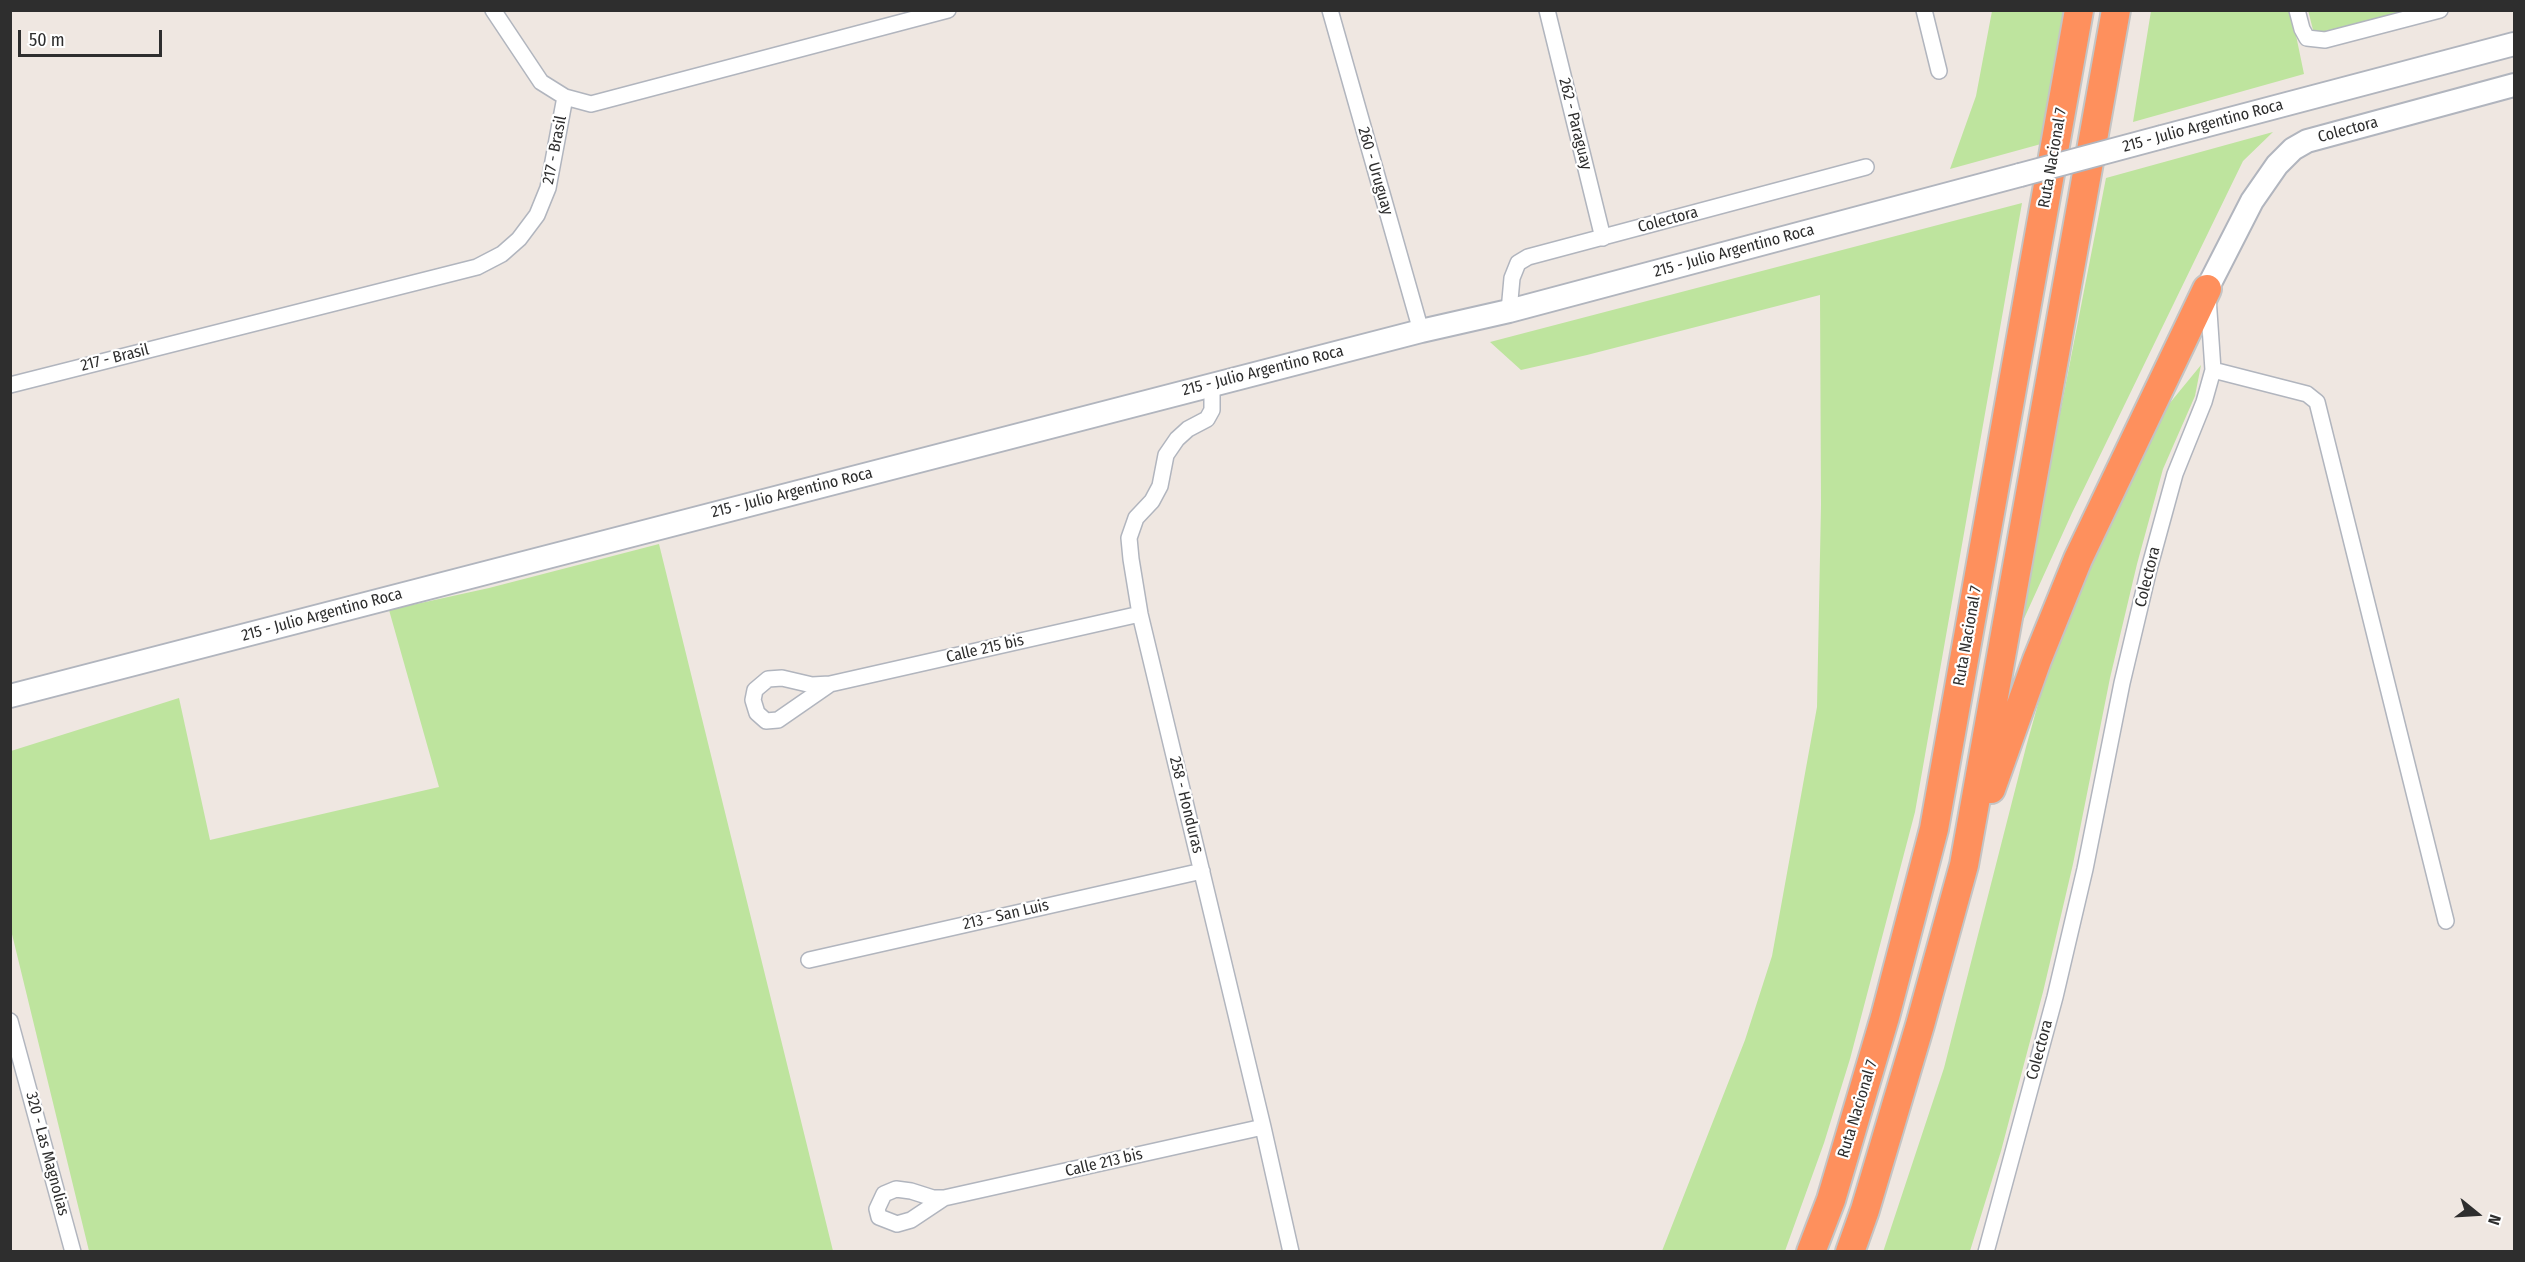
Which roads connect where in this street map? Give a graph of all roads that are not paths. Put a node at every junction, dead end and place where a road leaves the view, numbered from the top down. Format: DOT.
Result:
graph roads {
  1 [pos="493,10"];
  2 [pos="948,10"];
  3 [pos="1330,10"];
  4 [pos="1547,10"];
  5 [pos="1924,10"];
  6 [pos="2079,10"];
  7 [pos="2116,10"];
  8 [pos="2297,10"];
  9 [pos="2440,10"];
  10 [pos="2514,44"];
  11 [pos="1939,71"];
  12 [pos="2514,85"];
  13 [pos="565,97"];
  14 [pos="1866,167"];
  15 [pos="1603,238"];
  16 [pos="2207,289"];
  17 [pos="1509,311"];
  18 [pos="1421,331"];
  19 [pos="2213,370"];
  20 [pos="1212,384"];
  21 [pos="10,385"];
  22 [pos="1140,615"];
  23 [pos="830,684"];
  24 [pos="10,696"];
  25 [pos="1964,865"];
  26 [pos="1202,871"];
  27 [pos="2446,921"];
  28 [pos="809,960"];
  29 [pos="10,1021"];
  30 [pos="1263,1127"];
  31 [pos="944,1198"];
  32 [pos="73,1251"];
  33 [pos="1291,1251"];
  34 [pos="1811,1251"];
  35 [pos="1850,1251"];
  36 [pos="1986,1251"];
  1 -- 13 [label="street"];
  2 -- 13 [label="street, 217 - Brasil"];
  3 -- 18 [label="street, 260 - Uruguay"];
  4 -- 15 [label="street, 262 - Paraguay"];
  5 -- 11 [label="street"];
  6 -- 34 [label="highway, Ruta Nacional 7"];
  7 -- 25 [label="highway"];
  8 -- 9 [label="street"];
  10 -- 17 [label="street, 215 - Julio Argentino Roca, bridge"];
  12 -- 16 [label="street, Colectora"];
  13 -- 21 [label="street, 217 - Brasil"];
  14 -- 15 [label="street, Colectora"];
  15 -- 17 [label="street, Colectora"];
  16 -- 19 [label="street, Colectora"];
  16 -- 25 [label="highway"];
  17 -- 18 [label="street, 215 - Julio Argentino Roca"];
  18 -- 20 [label="street, 215 - Julio Argentino Roca"];
  19 -- 27 [label="street"];
  19 -- 36 [label="street, Colectora"];
  20 -- 22 [label="street, 258 - Honduras"];
  20 -- 24 [label="street, 215 - Julio Argentino Roca"];
  22 -- 23 [label="street, Calle 215 bis"];
  22 -- 26 [label="street, 258 - Honduras"];
  23 -- 23 [label="street, Calle 215 bis"];
  25 -- 35 [label="highway"];
  26 -- 28 [label="street, 213 - San Luis"];
  26 -- 30 [label="street, 258 - Honduras"];
  29 -- 32 [label="street, 320 - Las Magnolias"];
  30 -- 31 [label="street, Calle 213 bis"];
  30 -- 33 [label="street, 258 - Honduras"];
}
